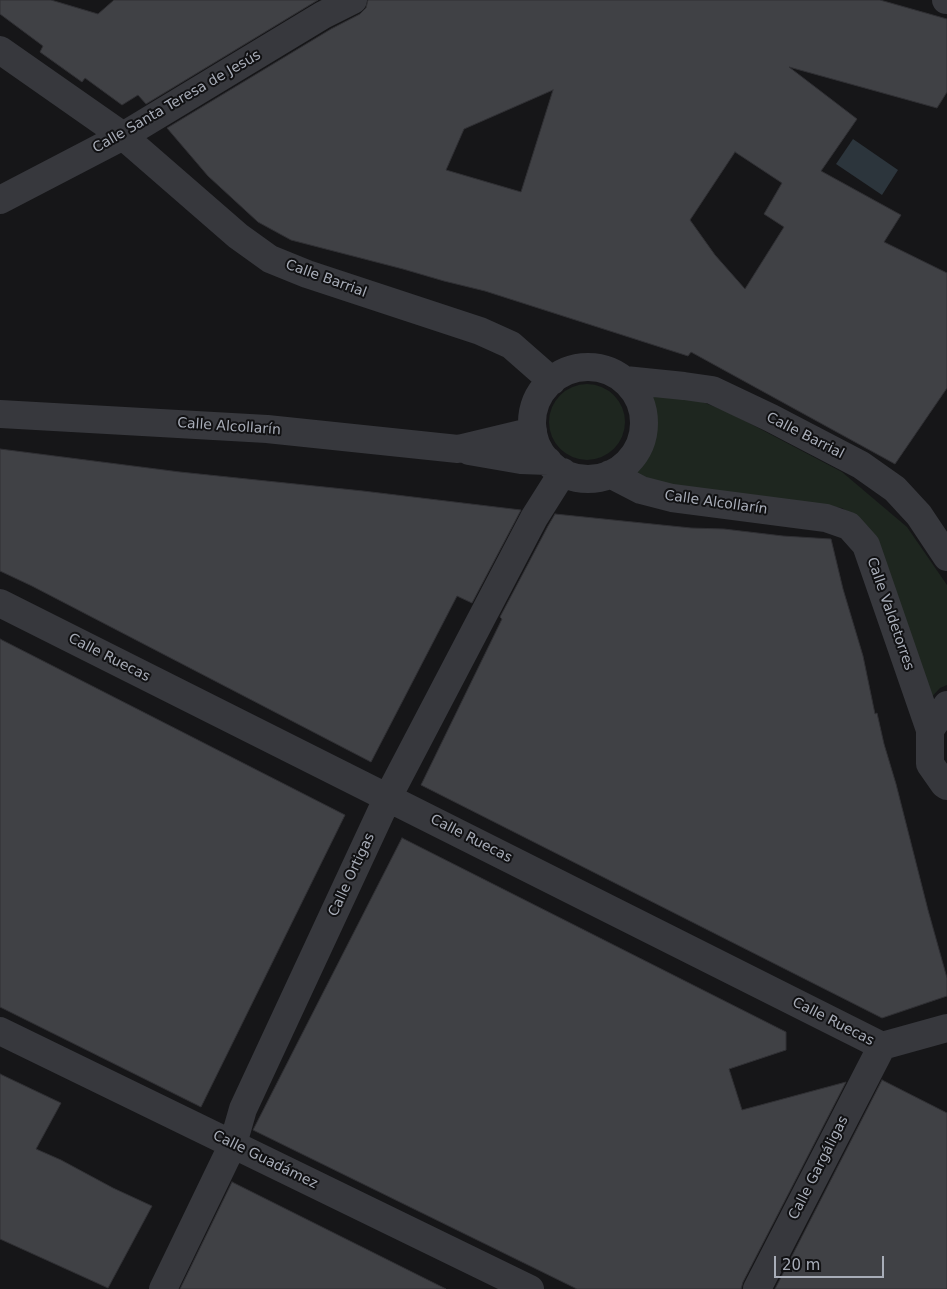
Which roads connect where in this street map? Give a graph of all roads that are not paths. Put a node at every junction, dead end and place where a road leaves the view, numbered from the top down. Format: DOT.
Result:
graph roads {
  1 [pos="353,0"];
  2 [pos="0,50"];
  3 [pos="123,136"];
  4 [pos="0,200"];
  5 [pos="625,380"];
  6 [pos="552,381"];
  7 [pos="0,414"];
  8 [pos="533,431"];
  9 [pos="458,449"];
  10 [pos="556,467"];
  11 [pos="610,474"];
  12 [pos="826,518"];
  13 [pos="947,557"];
  14 [pos="0,603"];
  15 [pos="947,705"];
  16 [pos="930,730"];
  17 [pos="946,785"];
  18 [pos="388,797"];
  19 [pos="947,1028"];
  20 [pos="0,1031"];
  21 [pos="882,1046"];
  22 [pos="233,1144"];
  23 [pos="163,1289"];
  24 [pos="530,1289"];
  25 [pos="757,1289"];
  1 -- 3 [label="street, Calle Santa Teresa de Jesús"];
  2 -- 3 [label="street, Calle Barrial"];
  3 -- 4 [label="street, Calle Santa Teresa de Jesús"];
  3 -- 6 [label="street, Calle Barrial"];
  5 -- 6 [label="street"];
  5 -- 11 [label="street"];
  5 -- 13 [label="street, Calle Barrial"];
  6 -- 8 [label="street"];
  7 -- 9 [label="street, Calle Alcollarín"];
  8 -- 9 [label="street, Calle Alcollarín"];
  8 -- 10 [label="street"];
  9 -- 10 [label="street, Calle Alcollarín"];
  10 -- 11 [label="street"];
  10 -- 18 [label="street, Calle Ortigas"];
  11 -- 12 [label="street, Calle Alcollarín"];
  12 -- 16 [label="street, Calle Valdetorres"];
  14 -- 18 [label="street, Calle Ruecas"];
  15 -- 16 [label="street"];
  16 -- 17 [label="street, Calle Valdetorres"];
  18 -- 21 [label="street, Calle Ruecas"];
  18 -- 22 [label="street, Calle Ortigas"];
  19 -- 21 [label="street, Calle Ruecas"];
  20 -- 22 [label="street, Calle Guadámez"];
  21 -- 25 [label="street, Calle Gargáligas"];
  22 -- 23 [label="street, Calle Ortigas"];
  22 -- 24 [label="street, Calle Guadámez"];
}
